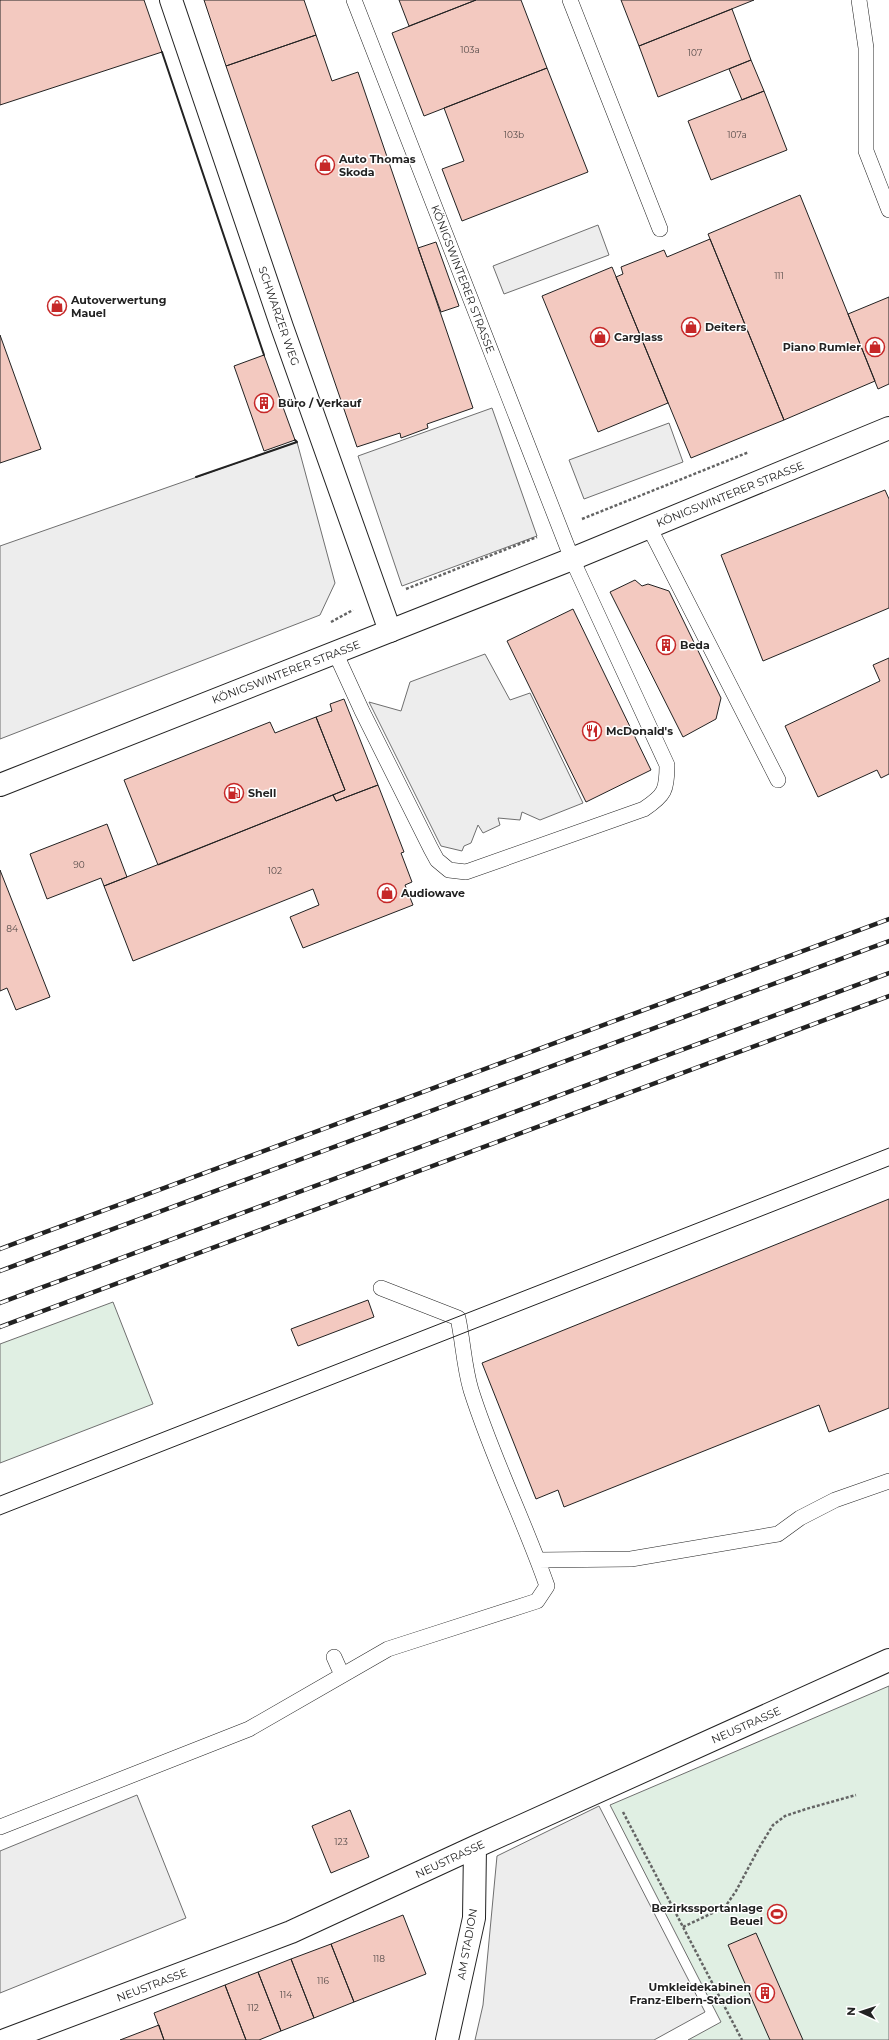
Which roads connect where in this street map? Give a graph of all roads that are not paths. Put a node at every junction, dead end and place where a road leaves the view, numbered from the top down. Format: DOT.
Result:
graph roads {
  1 [pos="171,0"];
  2 [pos="354,0"];
  3 [pos="570,0"];
  4 [pos="859,0"];
  5 [pos="889,210"];
  6 [pos="660,229"];
  7 [pos="889,428"];
  8 [pos="649,527"];
  9 [pos="572,558"];
  10 [pos="390,631"];
  11 [pos="335,652"];
  12 [pos="778,780"];
  13 [pos="0,785"];
  14 [pos="381,1288"];
  15 [pos="889,1480"];
  16 [pos="538,1560"];
  17 [pos="334,1657"];
  18 [pos="889,1660"];
  19 [pos="342,1675"];
  20 [pos="0,1827"];
  21 [pos="475,1847"];
  22 [pos="5,2040"];
  23 [pos="447,2040"];
  1 -- 10 [label="street, SCHWARZER WEG"];
  2 -- 9 [label="lane, KÖNIGSWINTERER STRASSE"];
  3 -- 6 [label="lane"];
  4 -- 5 [label="lane"];
  7 -- 8 [label="street, KÖNIGSWINTERER STRASSE"];
  8 -- 9 [label="street, KÖNIGSWINTERER STRASSE"];
  8 -- 12 [label="lane"];
  9 -- 10 [label="street, KÖNIGSWINTERER STRASSE"];
  9 -- 11 [label="lane"];
  10 -- 11 [label="street, KÖNIGSWINTERER STRASSE"];
  11 -- 13 [label="street, KÖNIGSWINTERER STRASSE"];
  14 -- 16 [label="lane"];
  15 -- 16 [label="lane"];
  16 -- 19 [label="lane"];
  17 -- 19 [label="lane"];
  18 -- 21 [label="street, NEUSTRASSE"];
  19 -- 20 [label="lane"];
  21 -- 22 [label="street, NEUSTRASSE"];
  21 -- 23 [label="street, AM STADION"];
}
